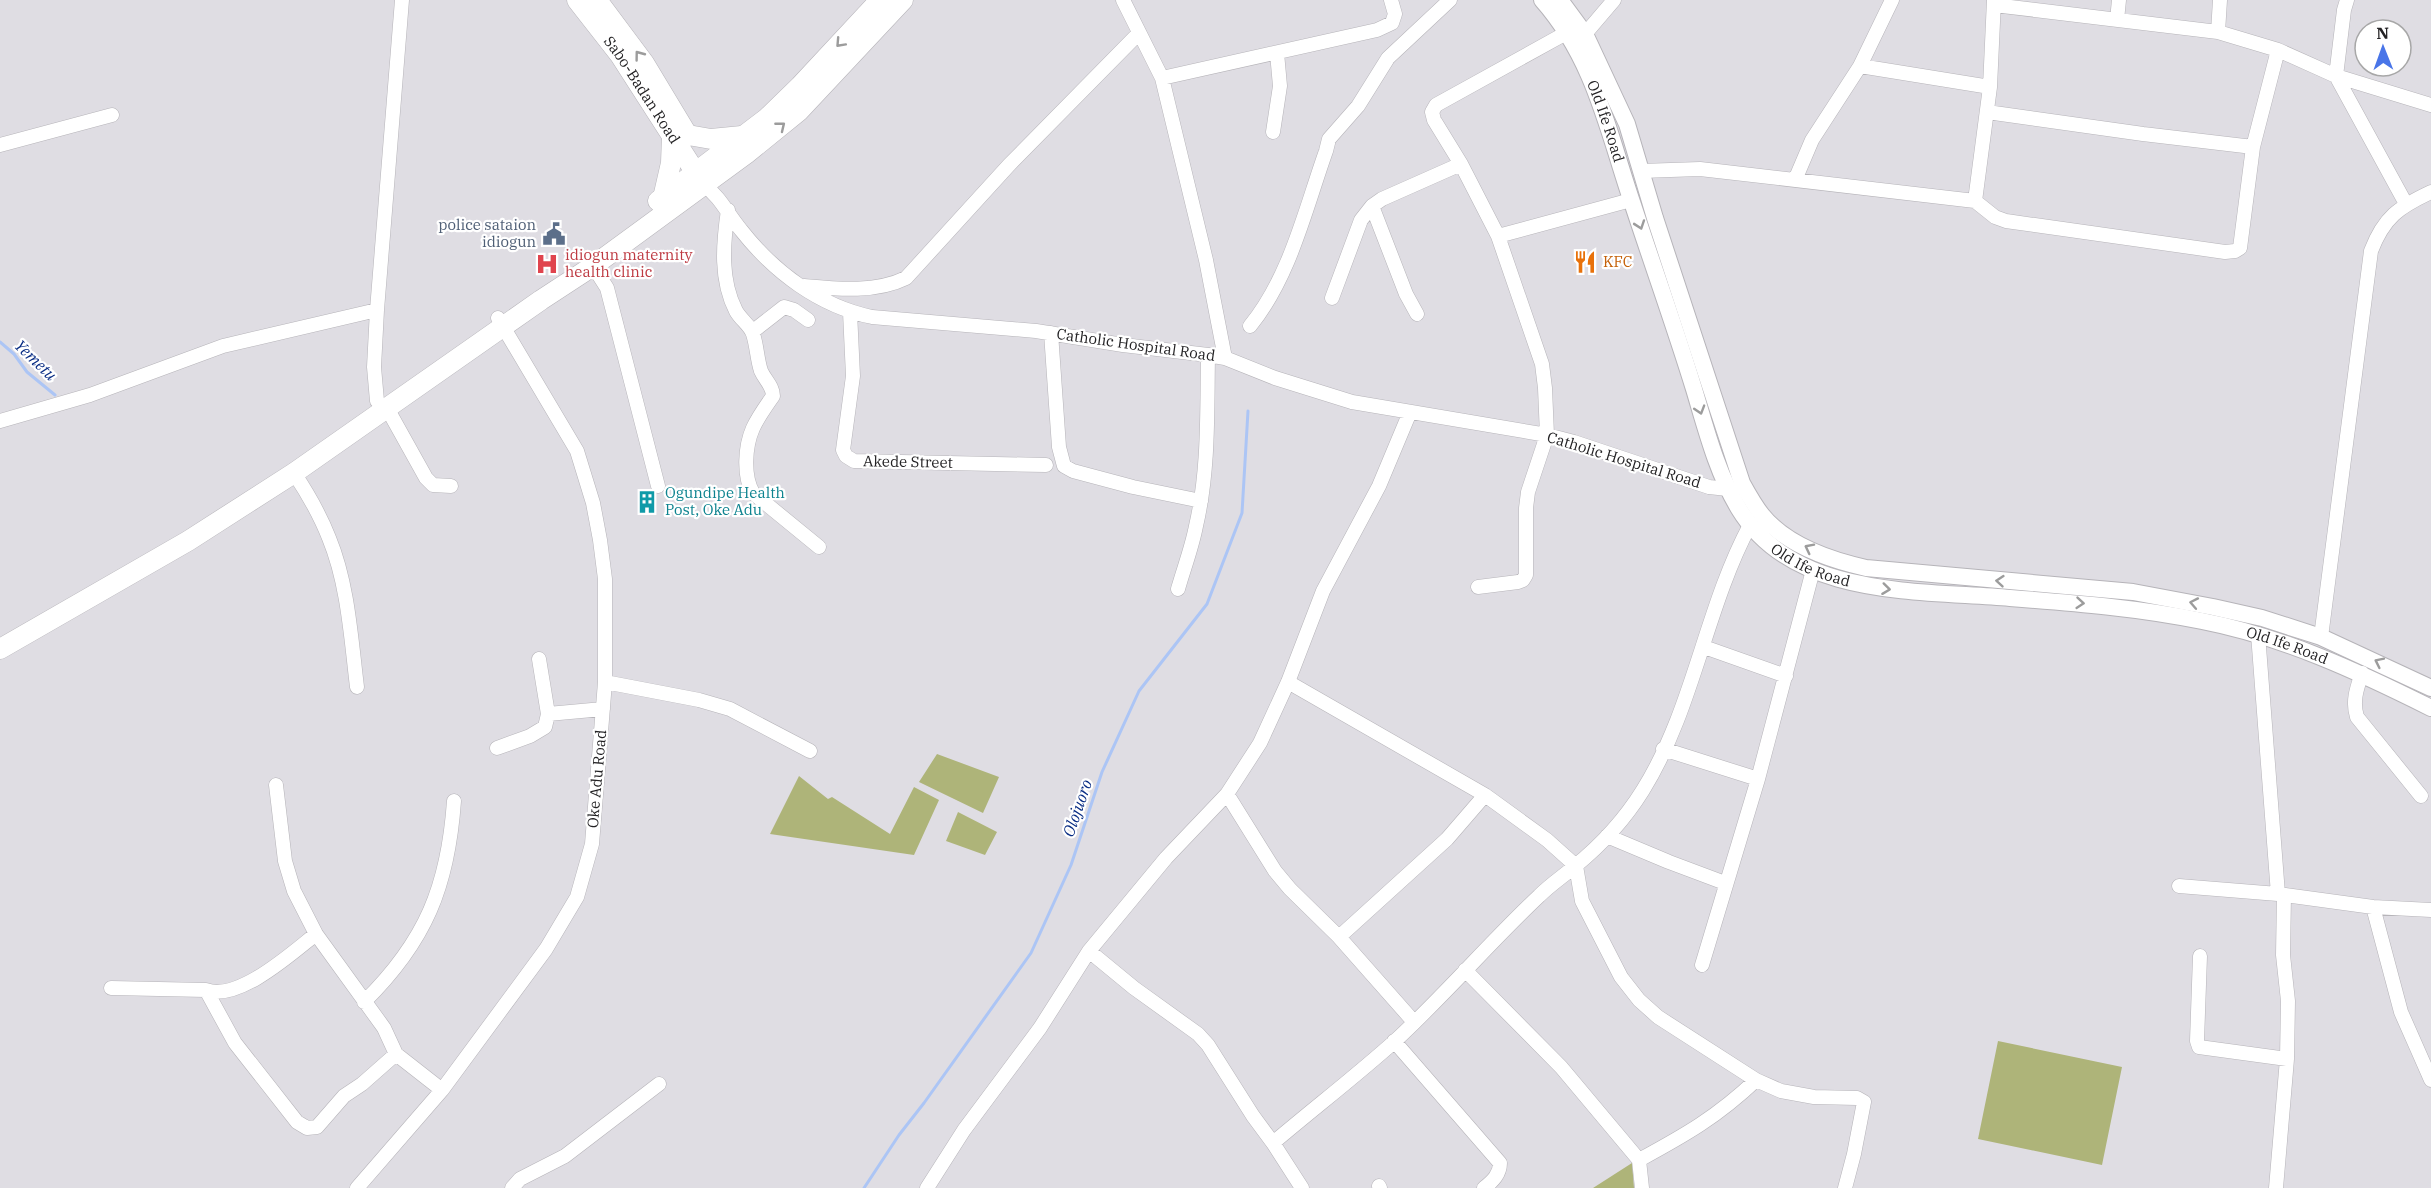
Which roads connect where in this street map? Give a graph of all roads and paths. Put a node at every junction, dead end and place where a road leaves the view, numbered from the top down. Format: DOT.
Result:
graph roads {
  1 [pos="402,0"];
  2 [pos="577,0"];
  3 [pos="597,0"];
  4 [pos="880,0"];
  5 [pos="903,0"];
  6 [pos="1123,0"];
  7 [pos="1391,0"];
  8 [pos="1450,0"];
  9 [pos="1542,0"];
  10 [pos="1560,0"];
  11 [pos="1614,0"];
  12 [pos="1893,0"];
  13 [pos="2119,0"];
  14 [pos="2220,0"];
  15 [pos="2347,0"];
  16 [pos="1994,2"];
  17 [pos="2116,20"];
  18 [pos="1568,32"];
  19 [pos="2218,32"];
  20 [pos="1139,33"];
  21 [pos="1585,34"];
  22 [pos="2278,50"];
  23 [pos="1277,53"];
  24 [pos="1860,66"];
  25 [pos="2336,76"];
  26 [pos="1162,78"];
  27 [pos="1990,87"];
  28 [pos="2431,105"];
  29 [pos="1987,112"];
  30 [pos="112,115"];
  31 [pos="1627,124"];
  32 [pos="676,129"];
  33 [pos="1611,130"];
  34 [pos="1273,132"];
  35 [pos="748,135"];
  36 [pos="0,145"];
  37 [pos="2253,147"];
  38 [pos="1461,164"];
  39 [pos="1641,171"];
  40 [pos="707,179"];
  41 [pos="1795,180"];
  42 [pos="2431,192"];
  43 [pos="663,198"];
  44 [pos="1631,200"];
  45 [pos="1975,201"];
  46 [pos="2406,204"];
  47 [pos="1372,206"];
  48 [pos="728,210"];
  49 [pos="1498,236"];
  50 [pos="593,266"];
  51 [pos="802,286"];
  52 [pos="1332,298"];
  53 [pos="377,310"];
  54 [pos="850,312"];
  55 [pos="1417,314"];
  56 [pos="808,320"];
  57 [pos="502,322"];
  58 [pos="1250,326"];
  59 [pos="752,332"];
  60 [pos="1051,333"];
  61 [pos="1208,355"];
  62 [pos="1225,358"];
  63 [pos="382,404"];
  64 [pos="1410,411"];
  65 [pos="0,421"];
  66 [pos="1546,435"];
  67 [pos="1046,465"];
  68 [pos="294,473"];
  69 [pos="451,486"];
  70 [pos="658,486"];
  71 [pos="1728,489"];
  72 [pos="1201,501"];
  73 [pos="231,508"];
  74 [pos="1750,525"];
  75 [pos="819,547"];
  76 [pos="1813,570"];
  77 [pos="1478,586"];
  78 [pos="1178,589"];
  79 [pos="2258,634"];
  80 [pos="2321,637"];
  81 [pos="0,638"];
  82 [pos="1704,647"];
  83 [pos="0,649"];
  84 [pos="539,659"];
  85 [pos="2362,673"];
  86 [pos="1785,676"];
  87 [pos="605,682"];
  88 [pos="1288,682"];
  89 [pos="357,687"];
  90 [pos="2431,688"];
  91 [pos="2431,708"];
  92 [pos="603,709"];
  93 [pos="548,714"];
  94 [pos="497,748"];
  95 [pos="1663,749"];
  96 [pos="810,751"];
  97 [pos="1758,779"];
  98 [pos="276,785"];
  99 [pos="1227,794"];
  100 [pos="1485,795"];
  101 [pos="2421,796"];
  102 [pos="454,801"];
  103 [pos="1607,836"];
  104 [pos="1576,866"];
  105 [pos="1725,883"];
  106 [pos="2178,886"];
  107 [pos="2281,894"];
  108 [pos="2373,907"];
  109 [pos="2431,910"];
  110 [pos="316,934"];
  111 [pos="1339,937"];
  112 [pos="1089,951"];
  113 [pos="2200,956"];
  114 [pos="1702,965"];
  115 [pos="1465,970"];
  116 [pos="111,988"];
  117 [pos="206,990"];
  118 [pos="364,1002"];
  119 [pos="1414,1022"];
  120 [pos="1394,1041"];
  121 [pos="396,1054"];
  122 [pos="2287,1059"];
  123 [pos="1756,1080"];
  124 [pos="2431,1080"];
  125 [pos="659,1084"];
  126 [pos="442,1090"];
  127 [pos="1273,1143"];
  128 [pos="1639,1160"];
  129 [pos="360,1187"];
  130 [pos="512,1188"];
  131 [pos="927,1188"];
  132 [pos="1302,1188"];
  133 [pos="1484,1188"];
  134 [pos="1642,1188"];
  135 [pos="1845,1188"];
  136 [pos="2276,1188"];
  1 -- 53 [label="street"];
  2 -- 32 [label="highway, Sabo-Badan Road"];
  32 -- 3 [label="highway, Sabo-Badan Road, one-way"];
  4 -- 35 [label="highway, one-way"];
  40 -- 5 [label="highway, one-way"];
  6 -- 20 [label="street"];
  7 -- 23 [label="street"];
  8 -- 58 [label="street"];
  9 -- 18 [label="main road, Old Ife Road"];
  10 -- 21 [label="main road, Old Ife Road"];
  11 -- 21 [label="street"];
  12 -- 24 [label="street"];
  13 -- 17 [label="street"];
  14 -- 19 [label="street"];
  15 -- 25 [label="street"];
  16 -- 17 [label="street"];
  16 -- 27 [label="street"];
  17 -- 19 [label="street"];
  18 -- 33 [label="main road, Old Ife Road"];
  18 -- 38 [label="street"];
  19 -- 22 [label="street"];
  20 -- 26 [label="street"];
  20 -- 51 [label="street"];
  21 -- 31 [label="main road, Old Ife Road"];
  22 -- 25 [label="street"];
  22 -- 37 [label="street"];
  23 -- 26 [label="street"];
  23 -- 34 [label="street"];
  24 -- 27 [label="street"];
  24 -- 41 [label="street"];
  25 -- 28 [label="street"];
  25 -- 46 [label="street"];
  26 -- 62 [label="street"];
  27 -- 29 [label="street"];
  29 -- 37 [label="street"];
  29 -- 45 [label="street"];
  30 -- 36 [label="street"];
  31 -- 33 [label="main road"];
  31 -- 39 [label="main road, Old Ife Road"];
  32 -- 35 [label="highway"];
  32 -- 40 [label="highway, Sabo-Badan Road"];
  32 -- 43 [label="highway"];
  33 -- 44 [label="main road, Old Ife Road"];
  35 -- 40 [label="highway"];
  37 -- 45 [label="street"];
  38 -- 47 [label="street"];
  38 -- 49 [label="street"];
  39 -- 41 [label="street"];
  80 -- 39 [label="main road, Old Ife Road, one-way"];
  40 -- 43 [label="highway"];
  40 -- 48 [label="street, Catholic Hospital Road"];
  40 -- 50 [label="highway"];
  41 -- 45 [label="street"];
  42 -- 46 [label="street"];
  43 -- 57 [label="highway"];
  44 -- 49 [label="street"];
  44 -- 71 [label="main road, Old Ife Road, one-way"];
  46 -- 80 [label="street"];
  47 -- 52 [label="street"];
  47 -- 55 [label="street"];
  48 -- 51 [label="street, Catholic Hospital Road"];
  48 -- 59 [label="street"];
  49 -- 66 [label="street"];
  50 -- 57 [label="highway"];
  50 -- 70 [label="street"];
  51 -- 54 [label="street, Catholic Hospital Road"];
  53 -- 63 [label="street"];
  53 -- 65 [label="street"];
  54 -- 60 [label="street, Catholic Hospital Road"];
  54 -- 67 [label="street, Akede Street"];
  56 -- 59 [label="street"];
  57 -- 63 [label="highway"];
  57 -- 87 [label="street, Oke Adu Road"];
  59 -- 75 [label="street"];
  60 -- 61 [label="street, Catholic Hospital Road"];
  60 -- 72 [label="street"];
  61 -- 62 [label="street, Catholic Hospital Road"];
  61 -- 72 [label="street"];
  62 -- 64 [label="street, Catholic Hospital Road"];
  63 -- 68 [label="highway"];
  63 -- 69 [label="street"];
  63 -- 73 [label="highway"];
  64 -- 66 [label="street, Catholic Hospital Road"];
  64 -- 88 [label="street"];
  66 -- 71 [label="street, Catholic Hospital Road"];
  66 -- 77 [label="street"];
  68 -- 73 [label="highway"];
  68 -- 89 [label="street"];
  71 -- 74 [label="main road, Old Ife Road"];
  72 -- 78 [label="street"];
  73 -- 81 [label="highway"];
  73 -- 83 [label="highway"];
  74 -- 76 [label="main road, Old Ife Road"];
  74 -- 82 [label="street"];
  76 -- 79 [label="main road, Old Ife Road, one-way"];
  76 -- 86 [label="street"];
  79 -- 85 [label="main road, Old Ife Road"];
  79 -- 107 [label="street"];
  90 -- 80 [label="main road, Old Ife Road, one-way"];
  82 -- 86 [label="street"];
  82 -- 95 [label="street"];
  84 -- 93 [label="street"];
  85 -- 91 [label="main road, Old Ife Road"];
  85 -- 101 [label="street"];
  86 -- 97 [label="street"];
  87 -- 92 [label="street, Oke Adu Road"];
  87 -- 96 [label="street"];
  88 -- 99 [label="street"];
  88 -- 100 [label="street"];
  92 -- 93 [label="street"];
  92 -- 126 [label="street, Oke Adu Road"];
  93 -- 94 [label="street"];
  95 -- 97 [label="street"];
  95 -- 103 [label="street"];
  97 -- 105 [label="street"];
  98 -- 110 [label="street"];
  99 -- 111 [label="street"];
  99 -- 112 [label="street"];
  100 -- 104 [label="street"];
  100 -- 111 [label="street"];
  102 -- 118 [label="street"];
  103 -- 104 [label="street"];
  103 -- 105 [label="street"];
  104 -- 115 [label="street"];
  104 -- 123 [label="street"];
  105 -- 114 [label="street"];
  106 -- 107 [label="street"];
  107 -- 108 [label="street"];
  107 -- 122 [label="street"];
  108 -- 109 [label="street"];
  108 -- 124 [label="street"];
  110 -- 117 [label="street"];
  110 -- 118 [label="street"];
  111 -- 119 [label="street"];
  112 -- 127 [label="street"];
  112 -- 131 [label="street"];
  113 -- 122 [label="street"];
  115 -- 119 [label="street"];
  115 -- 128 [label="street"];
  116 -- 117 [label="street"];
  117 -- 121 [label="street"];
  118 -- 121 [label="street"];
  119 -- 120 [label="street"];
  120 -- 127 [label="street"];
  120 -- 133 [label="street"];
  121 -- 126 [label="street"];
  122 -- 136 [label="street"];
  123 -- 128 [label="street"];
  123 -- 135 [label="street"];
  125 -- 130 [label="street"];
  126 -- 129 [label="street, Oke Adu Road"];
  127 -- 132 [label="street"];
  128 -- 134 [label="street"];
}
